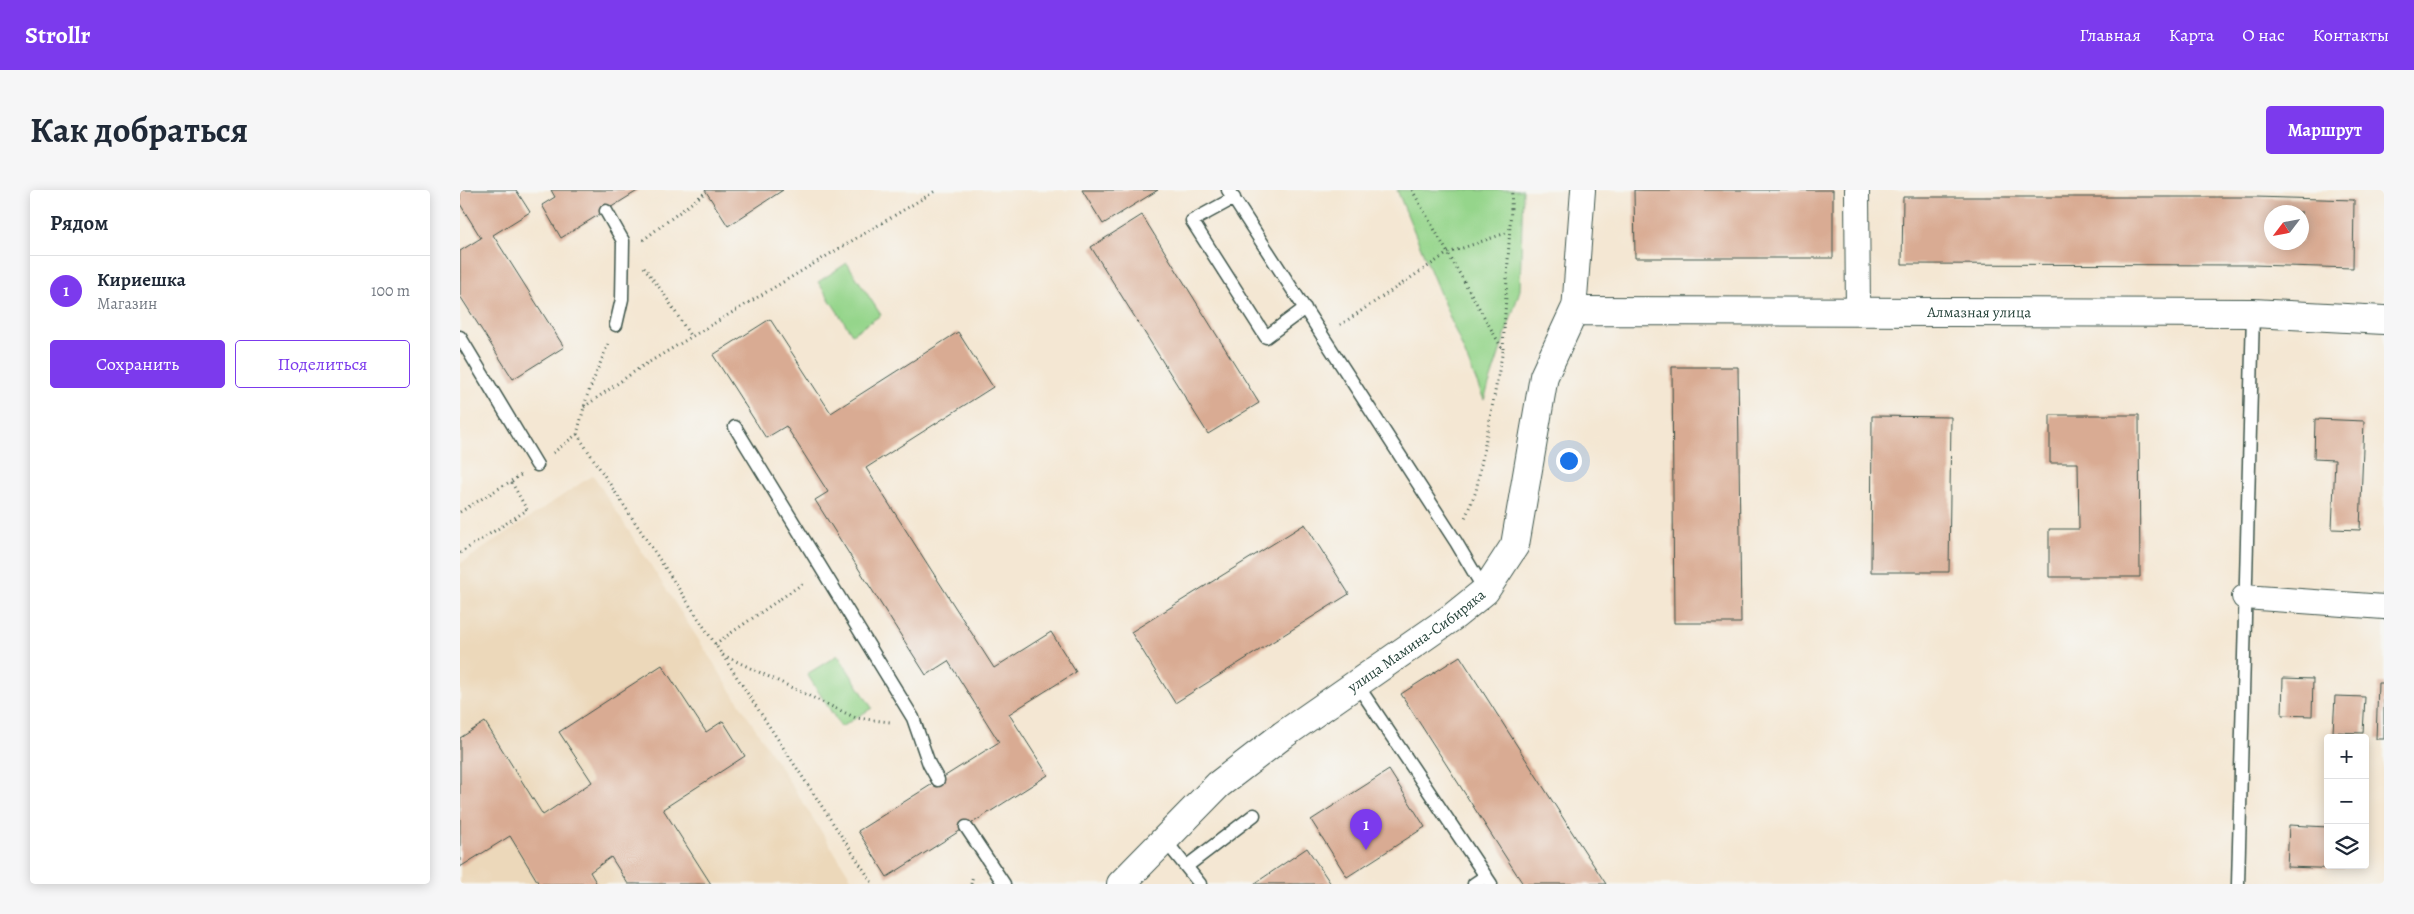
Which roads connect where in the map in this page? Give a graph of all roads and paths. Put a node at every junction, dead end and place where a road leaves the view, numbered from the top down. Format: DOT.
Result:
graph roads {
  1 [pos="937,190"];
  2 [pos="1412,190"];
  3 [pos="1512,190"];
  4 [pos="1583,190"];
  5 [pos="1857,190"];
  6 [pos="706,192"];
  7 [pos="1231,194"];
  8 [pos="606,211"];
  9 [pos="1509,232"];
  10 [pos="638,244"];
  11 [pos="1448,253"];
  12 [pos="664,294"];
  13 [pos="1305,308"];
  14 [pos="1574,311"];
  15 [pos="1858,312"];
  16 [pos="2253,313"];
  17 [pos="2384,320"];
  18 [pos="616,325"];
  19 [pos="460,337"];
  20 [pos="691,337"];
  21 [pos="1323,337"];
  22 [pos="1503,350"];
  23 [pos="584,407"];
  24 [pos="735,427"];
  25 [pos="577,434"];
  26 [pos="537,465"];
  27 [pos="511,481"];
  28 [pos="460,512"];
  29 [pos="1456,542"];
  30 [pos="460,553"];
  31 [pos="823,570"];
  32 [pos="1485,591"];
  33 [pos="2244,597"];
  34 [pos="2384,607"];
  35 [pos="715,644"];
  36 [pos="723,655"];
  37 [pos="1356,683"];
  38 [pos="916,726"];
  39 [pos="938,780"];
  40 [pos="1254,815"];
  41 [pos="966,827"];
  42 [pos="1164,839"];
  43 [pos="1187,866"];
  44 [pos="1488,880"];
  45 [pos="873,884"];
  46 [pos="1004,884"];
  47 [pos="1121,884"];
  48 [pos="1200,884"];
  49 [pos="1474,884"];
  50 [pos="2238,884"];
  1 -- 20 [label="path"];
  2 -- 11 [label="path"];
  3 -- 9 [label="path"];
  4 -- 14 [label="street"];
  5 -- 15 [label="street"];
  6 -- 10 [label="path"];
  7 -- 13 [label="lane"];
  7 -- 13 [label="lane"];
  8 -- 18 [label="lane"];
  9 -- 11 [label="path"];
  9 -- 22 [label="path"];
  11 -- 21 [label="path"];
  11 -- 22 [label="path"];
  12 -- 20 [label="path"];
  13 -- 21 [label="lane"];
  14 -- 15 [label="street, Алмазная улица"];
  14 -- 32 [label="street, улица Мамина-Сибиряка"];
  15 -- 16 [label="street, Алмазная улица"];
  16 -- 17 [label="street, Алмазная улица"];
  16 -- 33 [label="lane"];
  18 -- 23 [label="path"];
  19 -- 26 [label="lane"];
  20 -- 23 [label="path"];
  21 -- 29 [label="lane"];
  22 -- 29 [label="path"];
  23 -- 25 [label="path"];
  24 -- 31 [label="lane"];
  25 -- 26 [label="path"];
  25 -- 35 [label="path"];
  26 -- 27 [label="path"];
  27 -- 28 [label="path"];
  27 -- 30 [label="path"];
  29 -- 32 [label="lane"];
  31 -- 35 [label="path"];
  31 -- 38 [label="lane"];
  32 -- 37 [label="street, улица Мамина-Сибиряка"];
  33 -- 34 [label="street"];
  33 -- 50 [label="lane"];
  35 -- 36 [label="path"];
  36 -- 38 [label="path"];
  36 -- 45 [label="path"];
  37 -- 42 [label="street, улица Мамина-Сибиряка"];
  37 -- 44 [label="lane"];
  38 -- 39 [label="lane"];
  40 -- 43 [label="lane"];
  41 -- 46 [label="lane"];
  42 -- 43 [label="lane"];
  42 -- 47 [label="street, улица Мамина-Сибиряка"];
  43 -- 48 [label="lane"];
  44 -- 49 [label="lane"];
}
